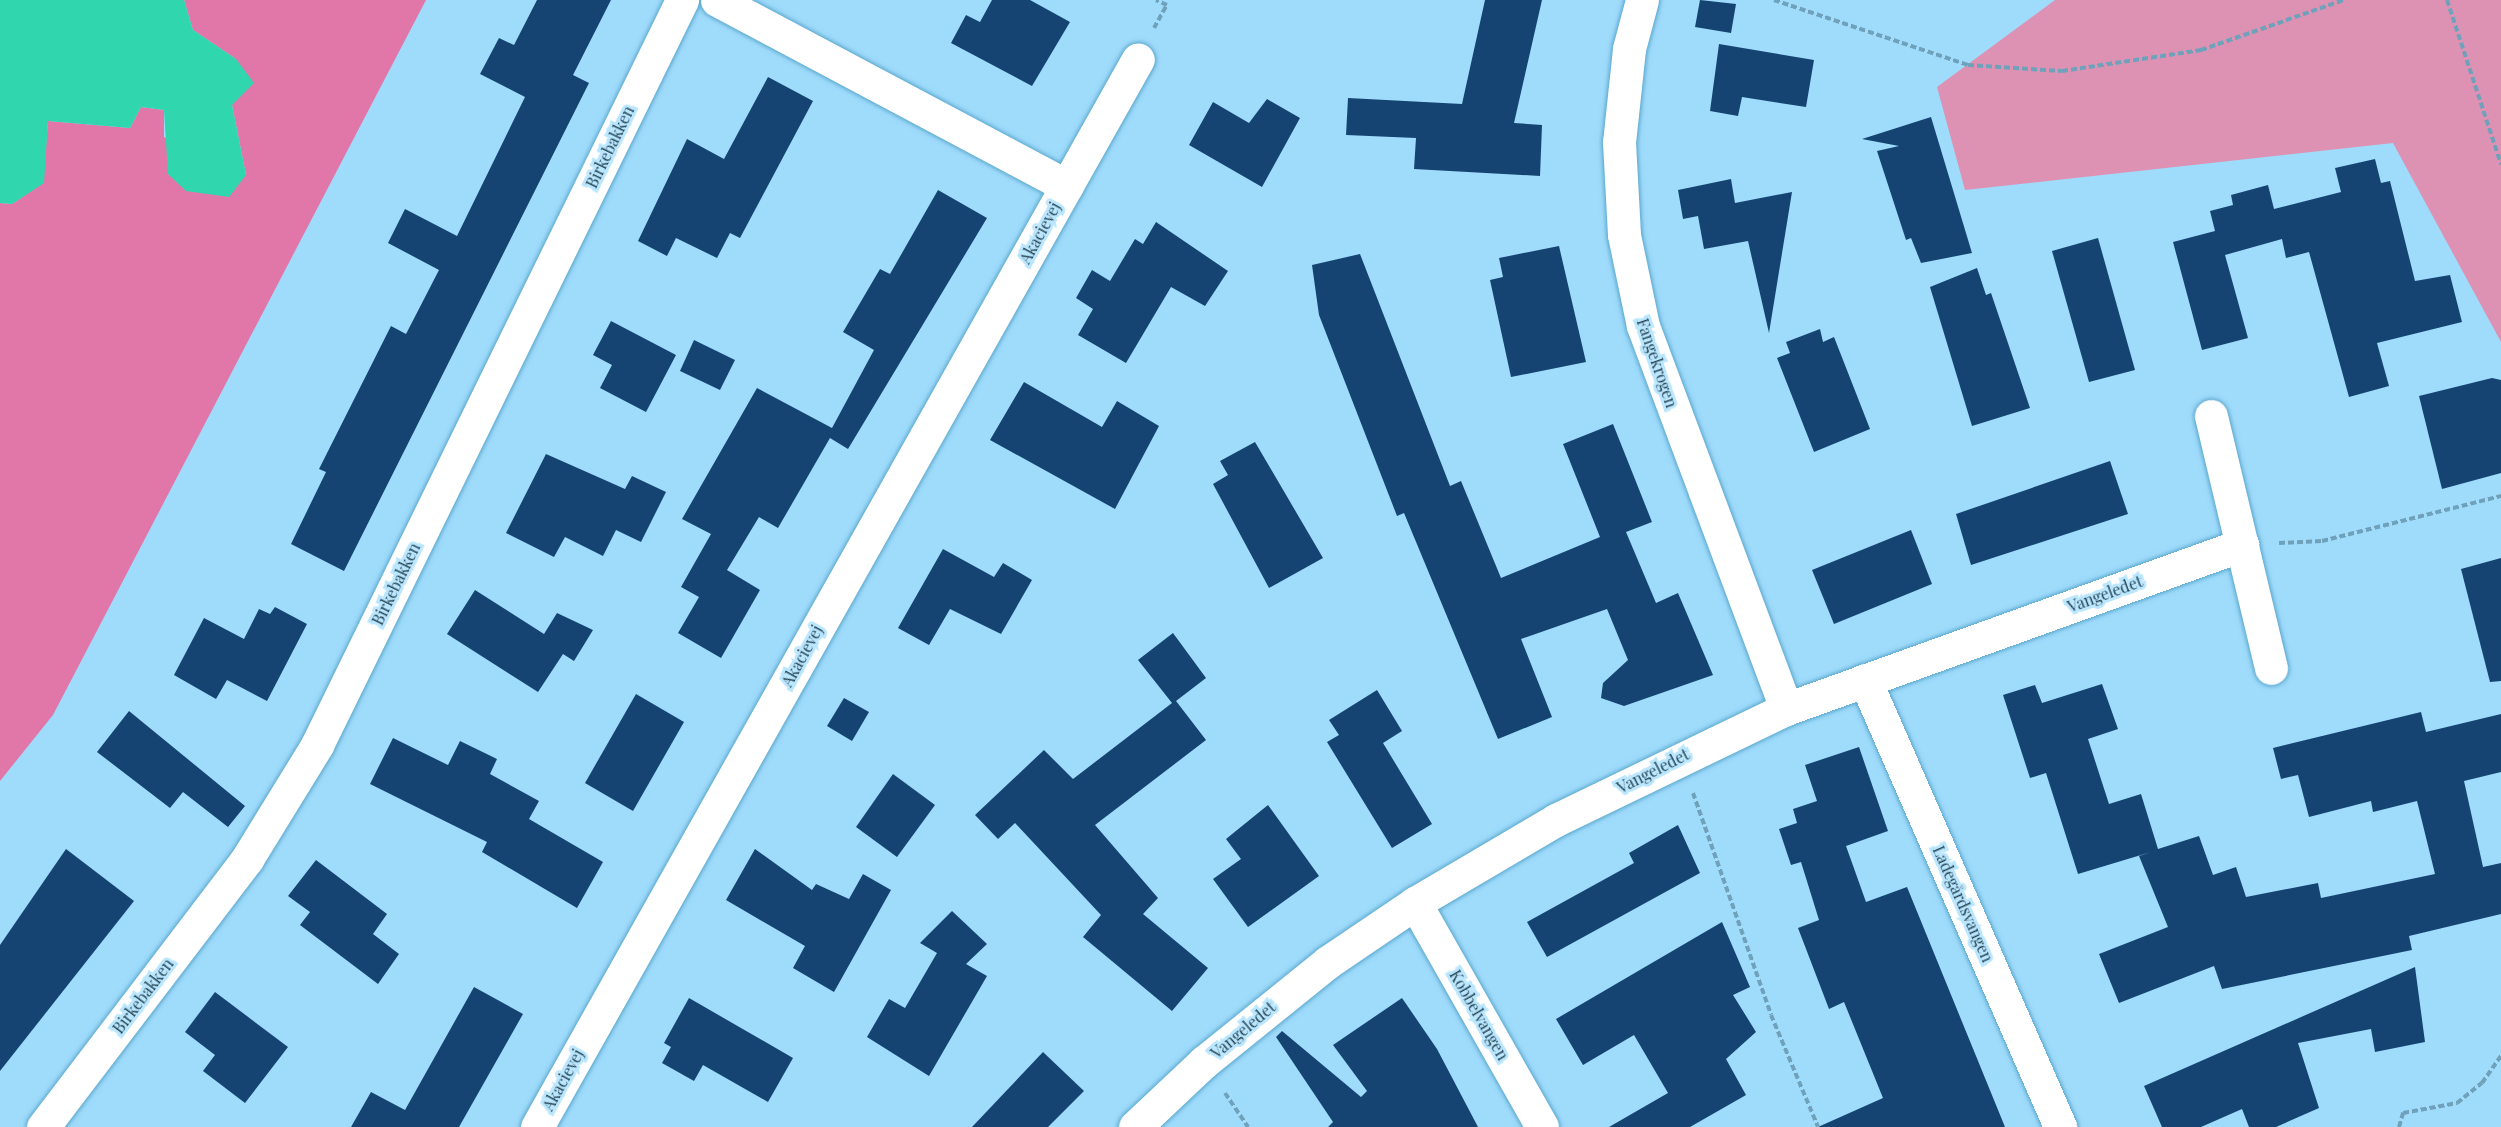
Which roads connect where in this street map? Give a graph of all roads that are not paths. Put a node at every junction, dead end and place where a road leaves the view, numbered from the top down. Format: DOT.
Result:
graph roads {
  1 [pos="682,0"];
  2 [pos="717,0"];
  3 [pos="1642,0"];
  4 [pos="1138,59"];
  5 [pos="1067,186"];
  6 [pos="2211,416"];
  7 [pos="2242,545"];
  8 [pos="2271,668"];
  9 [pos="1865,680"];
  10 [pos="1786,709"];
  11 [pos="1415,903"];
  12 [pos="43,1127"];
  13 [pos="537,1127"];
  14 [pos="1135,1127"];
  15 [pos="1542,1127"];
  16 [pos="2060,1127"];
  1 -- 12 [label="street, Birkebakken"];
  2 -- 5 [label="street, Akacievej"];
  3 -- 10 [label="street, Fangekrogen"];
  4 -- 5 [label="street, Akacievej"];
  5 -- 13 [label="street, Akacievej"];
  6 -- 7 [label="street"];
  7 -- 8 [label="street"];
  7 -- 9 [label="street, Vangeledet"];
  9 -- 10 [label="street, Vangeledet"];
  9 -- 16 [label="street, Ladegårdsvangen"];
  10 -- 11 [label="street, Vangeledet"];
  11 -- 14 [label="street, Vangeledet"];
  11 -- 15 [label="street, Kobbelvangen"];
}
